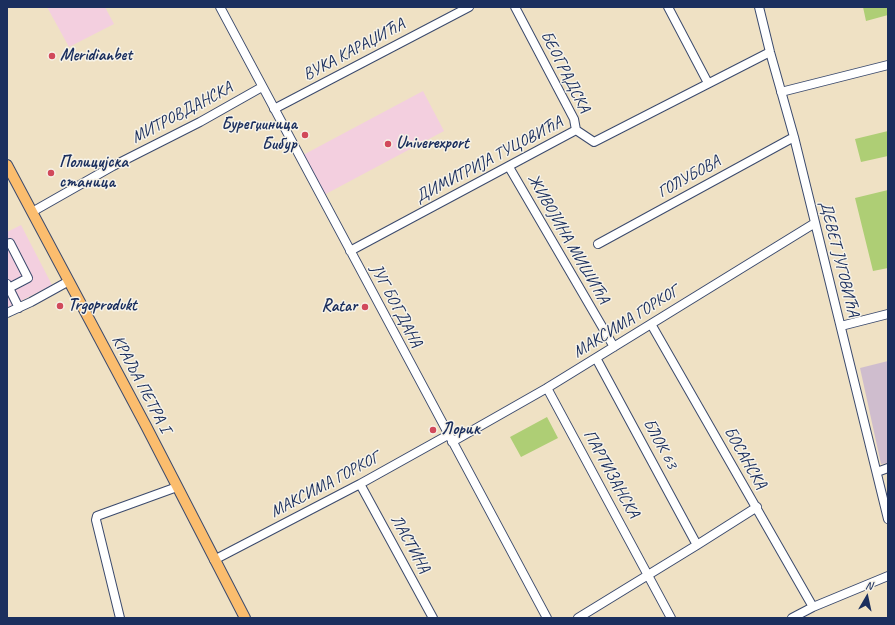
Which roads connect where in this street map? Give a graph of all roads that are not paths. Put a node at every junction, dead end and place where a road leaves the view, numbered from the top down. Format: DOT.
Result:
graph roads {
  1 [pos="220,7"];
  2 [pos="469,7"];
  3 [pos="515,7"];
  4 [pos="668,7"];
  5 [pos="759,7"];
  6 [pos="770,52"];
  7 [pos="888,65"];
  8 [pos="708,82"];
  9 [pos="262,87"];
  10 [pos="781,92"];
  11 [pos="274,109"];
  12 [pos="576,130"];
  13 [pos="794,137"];
  14 [pos="7,165"];
  15 [pos="509,167"];
  16 [pos="32,212"];
  17 [pos="815,223"];
  18 [pos="7,244"];
  19 [pos="598,244"];
  20 [pos="350,251"];
  21 [pos="69,281"];
  22 [pos="8,286"];
  23 [pos="19,308"];
  24 [pos="7,313"];
  25 [pos="888,314"];
  26 [pos="651,324"];
  27 [pos="841,326"];
  28 [pos="614,347"];
  29 [pos="596,358"];
  30 [pos="547,388"];
  31 [pos="450,438"];
  32 [pos="888,468"];
  33 [pos="876,472"];
  34 [pos="360,484"];
  35 [pos="177,487"];
  36 [pos="756,507"];
  37 [pos="888,519"];
  38 [pos="698,545"];
  39 [pos="214,560"];
  40 [pos="648,574"];
  41 [pos="888,576"];
  42 [pos="813,607"];
  43 [pos="120,618"];
  44 [pos="245,618"];
  45 [pos="433,618"];
  46 [pos="547,618"];
  47 [pos="578,618"];
  48 [pos="671,618"];
  49 [pos="792,618"];
  1 -- 9 [label="street, ЈУГ БОГДАНА"];
  2 -- 11 [label="street, ВУКА КАРАЏИЋА"];
  3 -- 12 [label="street, БЕОГРАДСКА"];
  4 -- 8 [label="street"];
  5 -- 6 [label="street, ДЕВЕТ ЈУГОВИЋА"];
  6 -- 8 [label="street, ДИМИТРИЈА ТУЦОВИЋА"];
  6 -- 10 [label="street, ДЕВЕТ ЈУГОВИЋА"];
  7 -- 10 [label="street"];
  8 -- 12 [label="street, ДИМИТРИЈА ТУЦОВИЋА"];
  9 -- 11 [label="street, ЈУГ БОГДАНА"];
  9 -- 16 [label="street, МИТРОВДАНСКА"];
  10 -- 13 [label="street, ДЕВЕТ ЈУГОВИЋА"];
  11 -- 20 [label="street, ЈУГ БОГДАНА"];
  12 -- 15 [label="street, ДИМИТРИЈА ТУЦОВИЋА"];
  13 -- 17 [label="street, ДЕВЕТ ЈУГОВИЋА"];
  13 -- 19 [label="street, ГОЛУБОВА"];
  14 -- 16 [label="main road, КРАЉА ПЕТРА I"];
  15 -- 20 [label="street, ДИМИТРИЈА ТУЦОВИЋА"];
  15 -- 28 [label="street, ЖИВОЈИНА МИШИЋА"];
  16 -- 21 [label="main road, КРАЉА ПЕТРА I"];
  17 -- 26 [label="street, МАКСИМА ГОРКОГ"];
  17 -- 27 [label="street, ДЕВЕТ ЈУГОВИЋА"];
  18 -- 22 [label="street"];
  20 -- 31 [label="street, ЈУГ БОГДАНА"];
  21 -- 23 [label="street"];
  21 -- 35 [label="main road, КРАЉА ПЕТРА I"];
  22 -- 23 [label="street"];
  23 -- 24 [label="street"];
  25 -- 27 [label="street"];
  26 -- 28 [label="street, МАКСИМА ГОРКОГ"];
  26 -- 36 [label="street, БОСАНСКА"];
  27 -- 33 [label="street, ДЕВЕТ ЈУГОВИЋА"];
  28 -- 29 [label="street, МАКСИМА ГОРКОГ"];
  29 -- 30 [label="street, МАКСИМА ГОРКОГ"];
  29 -- 38 [label="street, БЛОК 63"];
  30 -- 31 [label="street, МАКСИМА ГОРКОГ"];
  30 -- 40 [label="street, ПАРТИЗАНСКА"];
  31 -- 34 [label="street, МАКСИМА ГОРКОГ"];
  31 -- 46 [label="street, ЈУГ БОГДАНА"];
  32 -- 33 [label="street"];
  33 -- 37 [label="street, ДЕВЕТ ЈУГОВИЋА"];
  34 -- 39 [label="street, МАКСИМА ГОРКОГ"];
  34 -- 45 [label="street, ЛАСТИНА"];
  35 -- 39 [label="main road, КРАЉА ПЕТРА I"];
  35 -- 43 [label="street"];
  36 -- 38 [label="street"];
  36 -- 42 [label="street, БОСАНСКА"];
  38 -- 40 [label="street"];
  39 -- 44 [label="main road, КРАЉА ПЕТРА I"];
  40 -- 47 [label="street"];
  40 -- 48 [label="street, ПАРТИЗАНСКА"];
  41 -- 42 [label="street"];
  42 -- 49 [label="street"];
}
